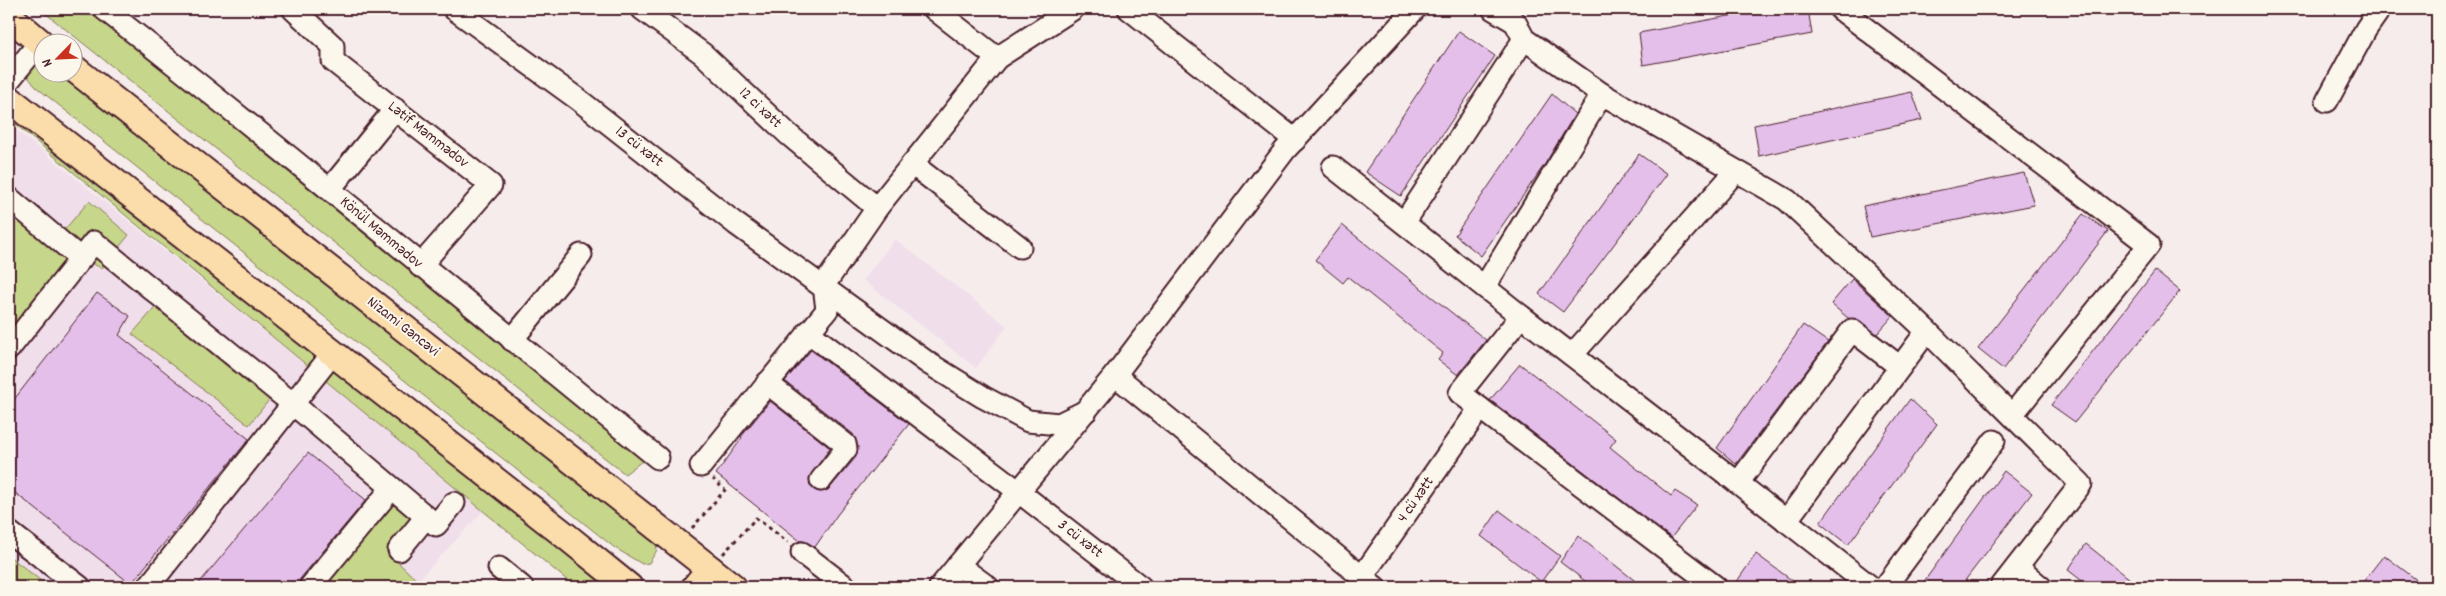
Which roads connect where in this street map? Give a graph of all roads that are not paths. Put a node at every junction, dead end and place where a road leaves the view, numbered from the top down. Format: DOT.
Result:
graph roads {
  1 [pos="104,9"];
  2 [pos="293,9"];
  3 [pos="454,9"];
  4 [pos="642,9"];
  5 [pos="934,9"];
  6 [pos="1073,9"];
  7 [pos="1128,9"];
  8 [pos="1415,9"];
  9 [pos="1840,9"];
  10 [pos="2380,9"];
  11 [pos="1500,10"];
  12 [pos="9,16"];
  13 [pos="665,16"];
  14 [pos="32,35"];
  15 [pos="1524,39"];
  16 [pos="32,53"];
  17 [pos="998,58"];
  18 [pos="82,75"];
  19 [pos="9,80"];
  20 [pos="1602,94"];
  21 [pos="9,99"];
  22 [pos="2328,101"];
  23 [pos="396,109"];
  24 [pos="1295,140"];
  25 [pos="912,164"];
  26 [pos="1333,167"];
  27 [pos="1736,171"];
  28 [pos="330,189"];
  29 [pos="9,198"];
  30 [pos="877,208"];
  31 [pos="1404,223"];
  32 [pos="1020,247"];
  33 [pos="581,255"];
  34 [pos="80,259"];
  35 [pos="420,266"];
  36 [pos="824,285"];
  37 [pos="1485,286"];
  38 [pos="1522,316"];
  39 [pos="1927,331"];
  40 [pos="808,332"];
  41 [pos="512,340"];
  42 [pos="9,349"];
  43 [pos="333,353"];
  44 [pos="1572,355"];
  45 [pos="1900,368"];
  46 [pos="1115,375"];
  47 [pos="767,383"];
  48 [pos="293,404"];
  49 [pos="1480,408"];
  50 [pos="1086,411"];
  51 [pos="2012,415"];
  52 [pos="1994,441"];
  53 [pos="658,458"];
  54 [pos="701,466"];
  55 [pos="821,480"];
  56 [pos="1738,484"];
  57 [pos="392,488"];
  58 [pos="1019,492"];
  59 [pos="454,503"];
  60 [pos="426,517"];
  61 [pos="1786,521"];
  62 [pos="9,532"];
  63 [pos="399,550"];
  64 [pos="802,554"];
  65 [pos="958,565"];
  66 [pos="2017,567"];
  67 [pos="499,568"];
  68 [pos="702,578"];
  69 [pos="1369,582"];
  70 [pos="80,587"];
  71 [pos="148,587"];
  72 [pos="310,587"];
  73 [pos="522,587"];
  74 [pos="629,587"];
  75 [pos="733,587"];
  76 [pos="846,587"];
  77 [pos="940,587"];
  78 [pos="988,587"];
  79 [pos="1140,587"];
  80 [pos="1716,587"];
  81 [pos="1871,587"];
  82 [pos="1885,587"];
  83 [pos="2001,587"];
  84 [pos="2040,587"];
  1 -- 28 [label="street, Könül Məmmədov"];
  2 -- 23 [label="street, Lətif Məmmədov"];
  3 -- 36 [label="street, 13 cü xətt"];
  4 -- 13 [label="street, 12 ci xətt"];
  5 -- 17 [label="street"];
  6 -- 17 [label="street"];
  7 -- 24 [label="street"];
  8 -- 24 [label="street"];
  9 -- 51 [label="street"];
  10 -- 22 [label="street"];
  11 -- 15 [label="street"];
  12 -- 14 [label="main road"];
  13 -- 30 [label="street, 12 ci xətt"];
  15 -- 20 [label="street"];
  15 -- 31 [label="street"];
  16 -- 19 [label="street"];
  17 -- 25 [label="street"];
  18 -- 68 [label="main road, Nizami Gəncəvi"];
  20 -- 27 [label="street"];
  20 -- 37 [label="street"];
  21 -- 43 [label="main road"];
  23 -- 28 [label="street"];
  23 -- 35 [label="street, Lətif Məmmədov"];
  24 -- 46 [label="street"];
  25 -- 30 [label="street"];
  25 -- 32 [label="street"];
  26 -- 31 [label="street"];
  27 -- 39 [label="street"];
  27 -- 44 [label="street"];
  28 -- 35 [label="street, Könül Məmmədov"];
  29 -- 34 [label="street"];
  30 -- 36 [label="street"];
  31 -- 37 [label="street"];
  33 -- 41 [label="street"];
  34 -- 42 [label="street"];
  34 -- 48 [label="street"];
  35 -- 41 [label="street, Könül Məmmədov"];
  36 -- 40 [label="street"];
  36 -- 50 [label="street, 13 cü xətt"];
  37 -- 38 [label="street"];
  38 -- 44 [label="street"];
  38 -- 49 [label="street"];
  39 -- 45 [label="street"];
  39 -- 51 [label="street"];
  40 -- 47 [label="street"];
  40 -- 58 [label="street, 3 cü xətt"];
  41 -- 53 [label="street, Könül Məmmədov"];
  43 -- 48 [label="street"];
  43 -- 74 [label="main road"];
  44 -- 56 [label="street"];
  45 -- 56 [label="street"];
  45 -- 61 [label="street"];
  46 -- 50 [label="street"];
  46 -- 69 [label="street"];
  47 -- 54 [label="street"];
  47 -- 55 [label="street"];
  48 -- 57 [label="street"];
  48 -- 71 [label="street"];
  49 -- 69 [label="street, 4 cü xətt"];
  49 -- 80 [label="street"];
  50 -- 58 [label="street"];
  51 -- 66 [label="street"];
  52 -- 82 [label="street"];
  56 -- 61 [label="street"];
  57 -- 60 [label="street"];
  57 -- 72 [label="street"];
  58 -- 65 [label="street"];
  58 -- 79 [label="street, 3 cü xətt"];
  59 -- 60 [label="street"];
  60 -- 63 [label="street"];
  61 -- 81 [label="street"];
  62 -- 70 [label="street"];
  64 -- 76 [label="street"];
  65 -- 77 [label="street"];
  65 -- 78 [label="street"];
  66 -- 83 [label="street"];
  66 -- 84 [label="street"];
  67 -- 73 [label="street"];
  68 -- 75 [label="main road, Nizami Gəncəvi"];
}
